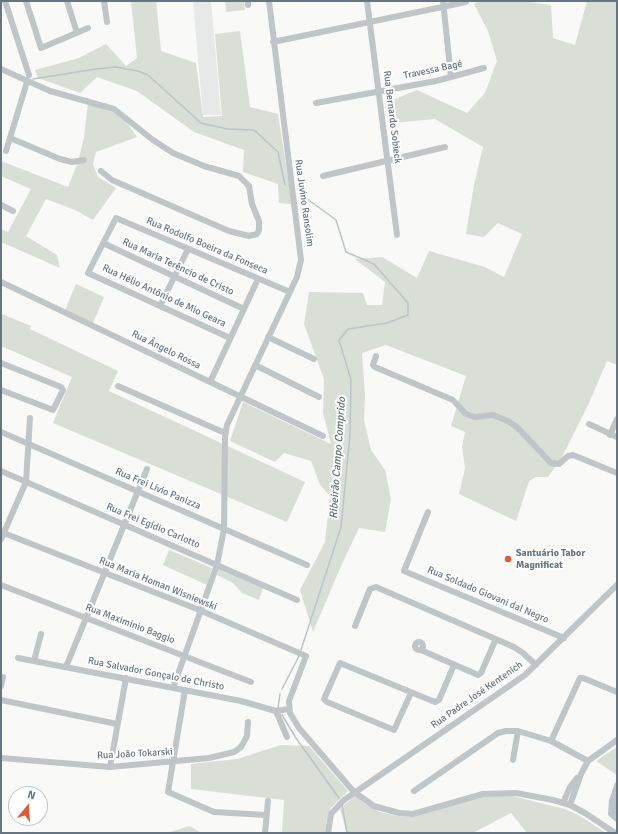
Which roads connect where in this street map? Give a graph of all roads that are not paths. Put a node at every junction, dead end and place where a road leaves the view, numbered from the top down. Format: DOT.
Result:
graph roads {
  1 [pos="5,1"];
  2 [pos="26,1"];
  3 [pos="67,1"];
  4 [pos="104,1"];
  5 [pos="269,1"];
  6 [pos="368,1"];
  7 [pos="466,2"];
  8 [pos="443,4"];
  9 [pos="107,22"];
  10 [pos="370,22"];
  11 [pos="88,28"];
  12 [pos="77,33"];
  13 [pos="274,42"];
  14 [pos="484,68"];
  15 [pos="1,69"];
  16 [pos="29,75"];
  17 [pos="451,77"];
  18 [pos="27,82"];
  19 [pos="379,91"];
  20 [pos="316,103"];
  21 [pos="10,138"];
  22 [pos="445,147"];
  23 [pos="6,151"];
  24 [pos="84,160"];
  25 [pos="388,161"];
  26 [pos="101,170"];
  27 [pos="323,176"];
  28 [pos="1,205"];
  29 [pos="13,211"];
  30 [pos="397,235"];
  31 [pos="103,244"];
  32 [pos="188,249"];
  33 [pos="175,276"];
  34 [pos="258,279"];
  35 [pos="1,282"];
  36 [pos="290,292"];
  37 [pos="160,306"];
  38 [pos="244,309"];
  39 [pos="268,337"];
  40 [pos="230,338"];
  41 [pos="376,356"];
  42 [pos="314,359"];
  43 [pos="1,363"];
  44 [pos="255,365"];
  45 [pos="210,382"];
  46 [pos="118,386"];
  47 [pos="1,390"];
  48 [pos="240,396"];
  49 [pos="319,397"];
  50 [pos="30,418"];
  51 [pos="617,419"];
  52 [pos="589,424"];
  53 [pos="615,428"];
  54 [pos="1,432"];
  55 [pos="225,433"];
  56 [pos="610,435"];
  57 [pos="323,436"];
  58 [pos="617,438"];
  59 [pos="28,444"];
  60 [pos="147,470"];
  61 [pos="1,471"];
  62 [pos="617,473"];
  63 [pos="26,482"];
  64 [pos="138,492"];
  65 [pos="428,512"];
  66 [pos="125,525"];
  67 [pos="224,529"];
  68 [pos="2,535"];
  69 [pos="217,565"];
  70 [pos="307,565"];
  71 [pos="105,572"];
  72 [pos="1,585"];
  73 [pos="617,585"];
  74 [pos="297,600"];
  75 [pos="201,612"];
  76 [pos="86,618"];
  77 [pos="355,626"];
  78 [pos="41,634"];
  79 [pos="564,638"];
  80 [pos="496,639"];
  81 [pos="421,650"];
  82 [pos="185,656"];
  83 [pos="18,658"];
  84 [pos="34,661"];
  85 [pos="454,665"];
  86 [pos="536,665"];
  87 [pos="66,667"];
  88 [pos="2,677"];
  89 [pos="126,678"];
  90 [pos="252,682"];
  91 [pos="1,686"];
  92 [pos="173,688"];
  93 [pos="185,690"];
  94 [pos="617,692"];
  95 [pos="411,693"];
  96 [pos="1,700"];
  97 [pos="289,709"];
  98 [pos="276,711"];
  99 [pos="248,722"];
  100 [pos="117,724"];
  101 [pos="518,731"];
  102 [pos="287,737"];
  103 [pos="617,740"];
  104 [pos="552,741"];
  105 [pos="1,758"];
  106 [pos="513,760"];
  107 [pos="588,761"];
  108 [pos="173,762"];
  109 [pos="110,767"];
  110 [pos="581,774"];
  111 [pos="414,791"];
  112 [pos="354,792"];
  113 [pos="268,801"];
  114 [pos="564,803"];
  115 [pos="570,805"];
  116 [pos="266,815"];
  117 [pos="265,833"];
  118 [pos="328,833"];
  119 [pos="615,833"];
  1 -- 16 [label="street"];
  2 -- 12 [label="street"];
  3 -- 12 [label="street"];
  4 -- 9 [label="street"];
  5 -- 13 [label="street, Rua Juvino Ransolim"];
  6 -- 10 [label="street, Rua Bernardo Sobieck"];
  7 -- 8 [label="street"];
  8 -- 10 [label="street"];
  8 -- 17 [label="street"];
  10 -- 13 [label="street"];
  10 -- 19 [label="street, Rua Bernardo Sobieck"];
  11 -- 12 [label="street"];
  13 -- 36 [label="street, Rua Juvino Ransolim"];
  14 -- 17 [label="street, Travessa Bagé"];
  15 -- 18 [label="street"];
  17 -- 19 [label="street, Travessa Bagé"];
  18 -- 21 [label="street"];
  18 -- 26 [label="street"];
  19 -- 20 [label="street, Travessa Bagé"];
  19 -- 25 [label="street, Rua Bernardo Sobieck"];
  21 -- 23 [label="street"];
  21 -- 24 [label="street"];
  22 -- 25 [label="street"];
  25 -- 27 [label="street"];
  25 -- 30 [label="street, Rua Bernardo Sobieck"];
  28 -- 29 [label="street"];
  31 -- 32 [label="street, Rua Rodolfo Boeira da Fonseca"];
  31 -- 33 [label="street, Rua Maria Terêncio de Cristo"];
  31 -- 37 [label="street, Rua Hélio Antônio de Mio Geara"];
  32 -- 33 [label="street"];
  32 -- 34 [label="street, Rua Rodolfo Boeira da Fonseca"];
  33 -- 37 [label="street"];
  33 -- 38 [label="street, Rua Maria Terêncio de Cristo"];
  34 -- 36 [label="street, Rua Rodolfo Boeira da Fonseca"];
  34 -- 38 [label="street"];
  35 -- 45 [label="street, Rua Ângelo Rossa"];
  36 -- 39 [label="street, Rua Juvino Ransolim"];
  37 -- 40 [label="street, Rua Hélio Antônio de Mio Geara"];
  38 -- 40 [label="street"];
  39 -- 42 [label="street"];
  39 -- 44 [label="street, Rua Juvino Ransolim"];
  40 -- 45 [label="street"];
  41 -- 62 [label="street"];
  43 -- 47 [label="street"];
  44 -- 48 [label="street, Rua Juvino Ransolim"];
  44 -- 49 [label="street"];
  45 -- 48 [label="street, Rua Ângelo Rossa"];
  46 -- 55 [label="street"];
  48 -- 55 [label="street, Rua Juvino Ransolim"];
  48 -- 57 [label="street, Rua Ângelo Rossa"];
  50 -- 59 [label="street"];
  51 -- 53 [label="street"];
  52 -- 56 [label="street"];
  53 -- 56 [label="street"];
  54 -- 59 [label="street, Rua Frei Lívio Panizza"];
  55 -- 67 [label="street, Rua Juvino Ransolim"];
  56 -- 58 [label="street"];
  59 -- 63 [label="street"];
  59 -- 64 [label="street, Rua Frei Lívio Panizza"];
  60 -- 64 [label="street"];
  61 -- 63 [label="street, Rua Frei Egídio Carlotto"];
  63 -- 66 [label="street, Rua Frei Egídio Carlotto"];
  63 -- 68 [label="street"];
  64 -- 66 [label="street"];
  64 -- 67 [label="street, Rua Frei Lívio Panizza"];
  65 -- 79 [label="street, Rua Soldado Giovani dal Negro"];
  66 -- 69 [label="street, Rua Frei Egídio Carlotto"];
  66 -- 71 [label="street"];
  67 -- 69 [label="street, Rua Juvino Ransolim"];
  67 -- 70 [label="street, Rua Frei Lívio Panizza"];
  68 -- 71 [label="street, Rua Maria Homan Wisniewski"];
  69 -- 74 [label="street, Rua Frei Egídio Carlotto"];
  69 -- 75 [label="street, Rua Juvino Ransolim"];
  71 -- 75 [label="street, Rua Maria Homan Wisniewski"];
  71 -- 76 [label="street"];
  72 -- 76 [label="street, Rua Maximínio Baggio"];
  73 -- 79 [label="street, Rua Padre José Kentenich"];
  75 -- 82 [label="street, Rua Juvino Ransolim"];
  75 -- 97 [label="street, Rua Maria Homan Wisniewski"];
  76 -- 82 [label="street, Rua Maximínio Baggio"];
  76 -- 87 [label="street"];
  77 -- 80 [label="street"];
  78 -- 84 [label="street"];
  79 -- 86 [label="street, Rua Padre José Kentenich"];
  80 -- 85 [label="street"];
  80 -- 86 [label="street"];
  81 -- 85 [label="street"];
  82 -- 90 [label="street, Rua Maximínio Baggio"];
  82 -- 92 [label="street, Rua Juvino Ransolim"];
  83 -- 84 [label="street, Rua Salvador Gonçalo de Christo"];
  84 -- 87 [label="street, Rua Salvador Gonçalo de Christo"];
  85 -- 95 [label="street"];
  86 -- 112 [label="street, Rua Padre José Kentenich"];
  87 -- 89 [label="street, Rua Salvador Gonçalo de Christo"];
  88 -- 91 [label="street"];
  89 -- 92 [label="street, Rua Salvador Gonçalo de Christo"];
  89 -- 100 [label="street"];
  92 -- 93 [label="street, Rua Salvador Gonçalo de Christo"];
  93 -- 98 [label="street, Rua Salvador Gonçalo de Christo"];
  93 -- 108 [label="street"];
  94 -- 104 [label="street"];
  95 -- 95 [label="street"];
  96 -- 100 [label="street"];
  97 -- 98 [label="street, Rua Salvador Gonçalo de Christo"];
  97 -- 112 [label="street"];
  98 -- 102 [label="street"];
  99 -- 108 [label="street, Rua João Tokarski"];
  100 -- 109 [label="street"];
  101 -- 104 [label="street"];
  101 -- 106 [label="street"];
  101 -- 111 [label="street"];
  103 -- 107 [label="street"];
  104 -- 107 [label="street"];
  105 -- 109 [label="street, Rua João Tokarski"];
  107 -- 110 [label="street"];
  108 -- 109 [label="street, Rua João Tokarski"];
  108 -- 116 [label="street"];
  110 -- 114 [label="street"];
  110 -- 115 [label="street"];
  112 -- 114 [label="street"];
  112 -- 118 [label="street, Rua Padre José Kentenich"];
  113 -- 116 [label="street"];
  114 -- 115 [label="street"];
  115 -- 119 [label="street"];
  116 -- 117 [label="street"];
}
